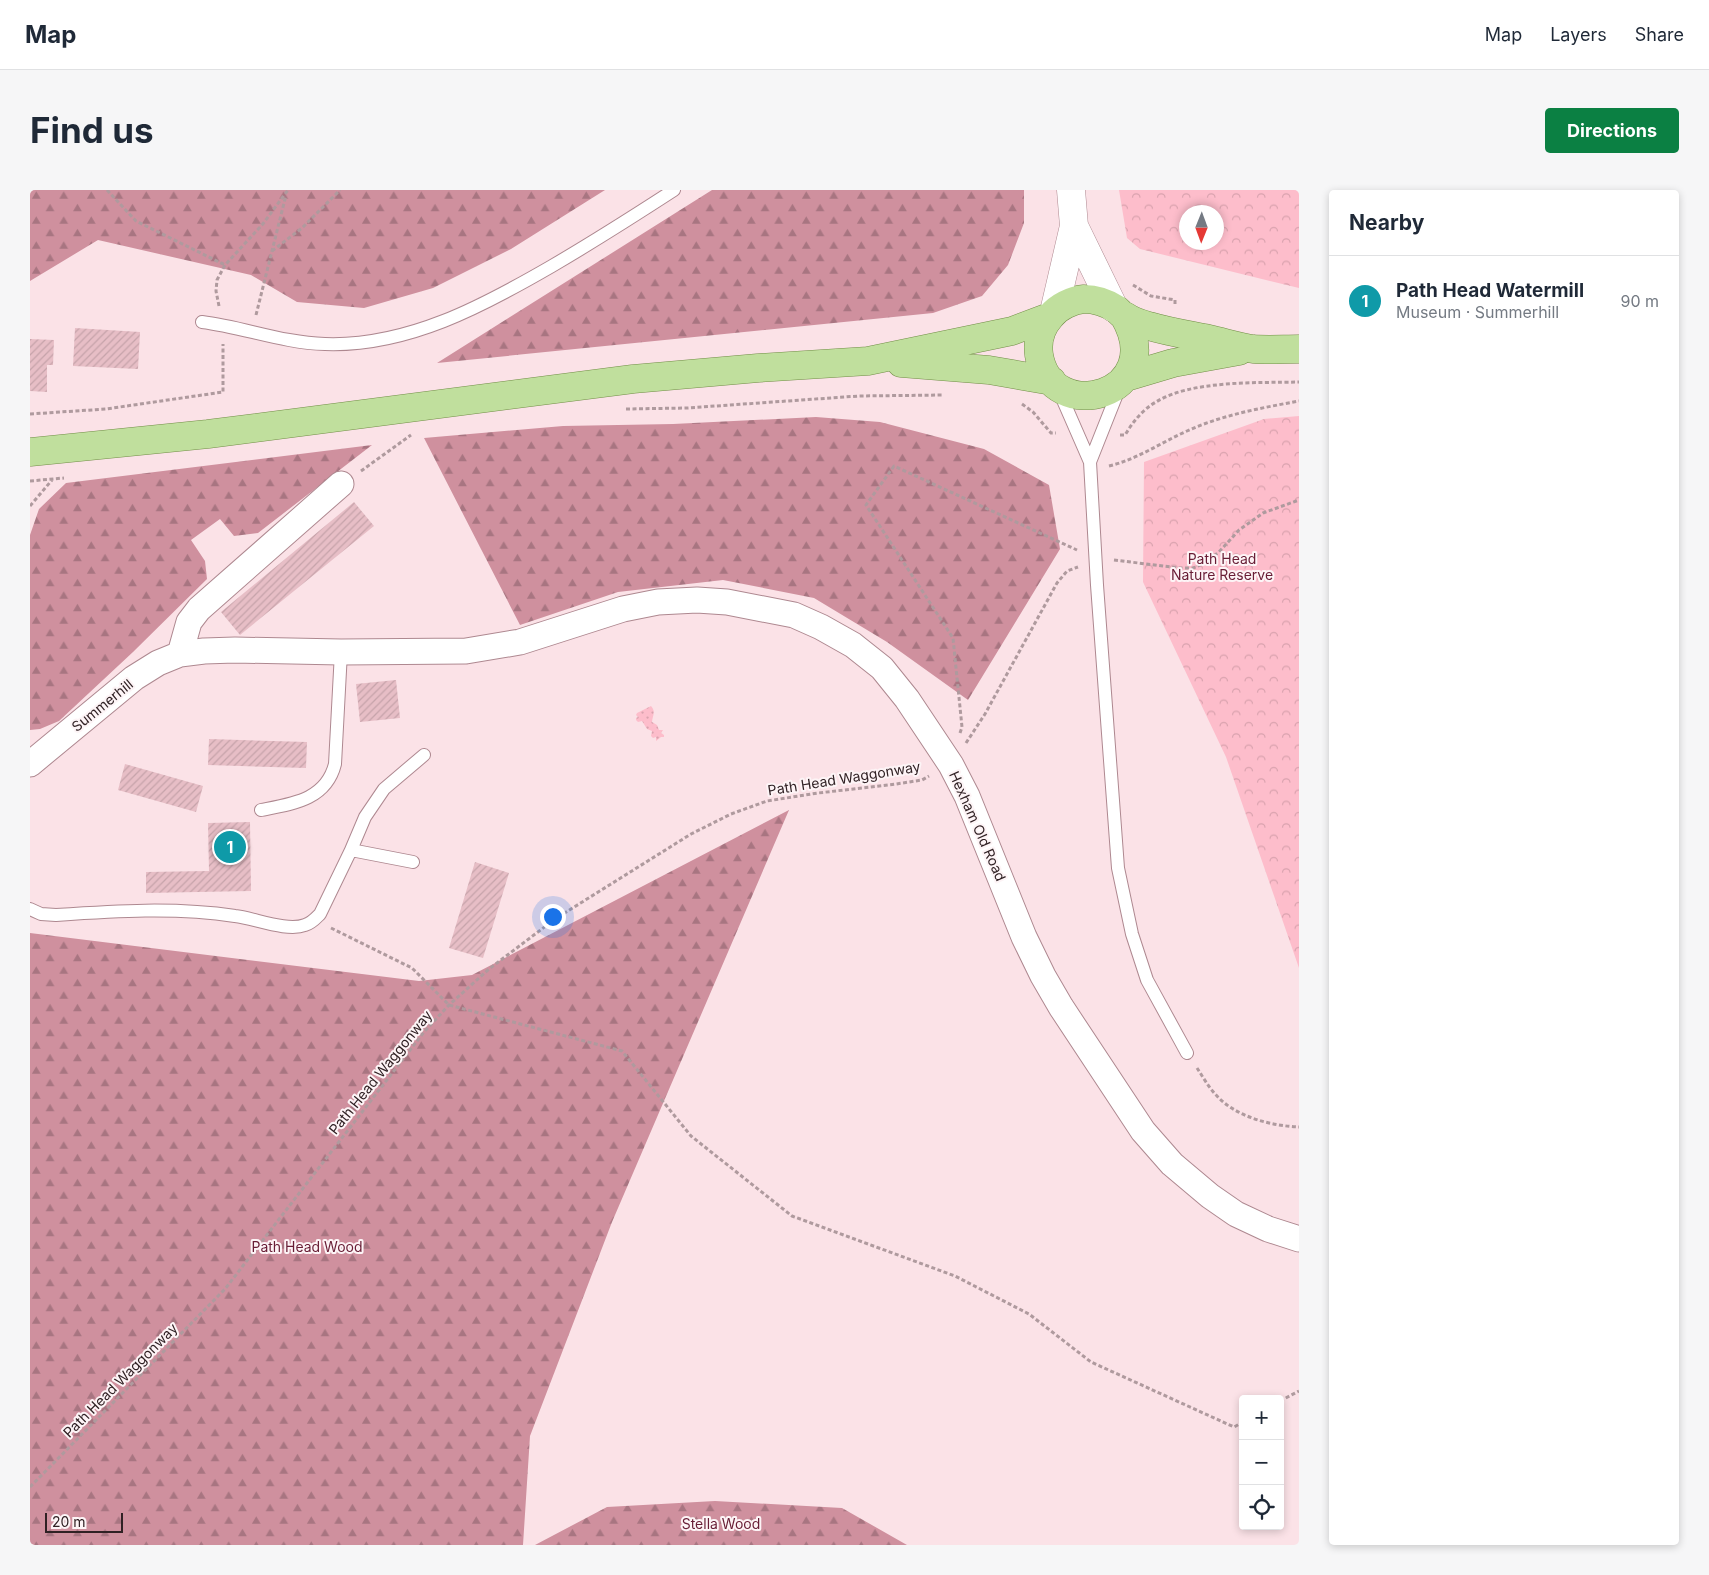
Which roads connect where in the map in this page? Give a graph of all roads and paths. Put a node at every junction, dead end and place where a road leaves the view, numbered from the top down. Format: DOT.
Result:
graph roads {
  1 [pos="107,190"];
  2 [pos="340,190"];
  3 [pos="674,190"];
  4 [pos="1071,190"];
  5 [pos="287,191"];
  6 [pos="1074,226"];
  7 [pos="272,251"];
  8 [pos="224,264"];
  9 [pos="1130,283"];
  10 [pos="1175,300"];
  11 [pos="1119,312"];
  12 [pos="1052,315"];
  13 [pos="202,322"];
  14 [pos="223,325"];
  15 [pos="253,333"];
  16 [pos="1253,348"];
  17 [pos="1299,350"];
  18 [pos="868,361"];
  19 [pos="1124,379"];
  20 [pos="1299,382"];
  21 [pos="1054,383"];
  22 [pos="954,395"];
  23 [pos="1299,401"];
  24 [pos="1020,403"];
  25 [pos="622,409"];
  26 [pos="30,414"];
  27 [pos="415,432"];
  28 [pos="1051,433"];
  29 [pos="1125,435"];
  30 [pos="30,452"];
  31 [pos="1090,466"];
  32 [pos="53,479"];
  33 [pos="342,484"];
  34 [pos="1299,500"];
  35 [pos="30,506"];
  36 [pos="1096,558"];
  37 [pos="1057,583"];
  38 [pos="341,652"];
  39 [pos="180,654"];
  40 [pos="424,755"];
  41 [pos="30,764"];
  42 [pos="951,765"];
  43 [pos="261,810"];
  44 [pos="351,850"];
  45 [pos="413,862"];
  46 [pos="30,909"];
  47 [pos="314,920"];
  48 [pos="450,1005"];
  49 [pos="1186,1053"];
  50 [pos="1299,1126"];
  51 [pos="1299,1239"];
  52 [pos="1299,1391"];
  53 [pos="1284,1399"];
  54 [pos="1239,1424"];
  55 [pos="30,1487"];
  1 -- 8 [label="path"];
  2 -- 7 [label="path"];
  3 -- 15 [label="lane"];
  4 -- 6 [label="street"];
  5 -- 7 [label="path"];
  5 -- 8 [label="path"];
  6 -- 11 [label="street"];
  6 -- 12 [label="street"];
  7 -- 15 [label="path"];
  8 -- 14 [label="path"];
  9 -- 10 [label="path"];
  11 -- 12 [label="main road"];
  11 -- 16 [label="main road"];
  11 -- 19 [label="main road"];
  12 -- 18 [label="main road"];
  12 -- 21 [label="main road"];
  13 -- 14 [label="lane"];
  14 -- 15 [label="lane"];
  14 -- 26 [label="path"];
  16 -- 17 [label="main road"];
  16 -- 19 [label="main road"];
  18 -- 21 [label="main road"];
  18 -- 30 [label="main road"];
  19 -- 21 [label="main road"];
  19 -- 31 [label="lane"];
  20 -- 29 [label="path"];
  21 -- 31 [label="lane"];
  22 -- 25 [label="path"];
  23 -- 31 [label="path"];
  24 -- 28 [label="path"];
  27 -- 33 [label="path"];
  31 -- 36 [label="lane"];
  32 -- 35 [label="path"];
  33 -- 39 [label="street"];
  34 -- 36 [label="path"];
  36 -- 42 [label="path"];
  36 -- 49 [label="lane"];
  37 -- 42 [label="path"];
  38 -- 39 [label="street, Summerhill"];
  38 -- 42 [label="street, Hexham Old Road"];
  38 -- 43 [label="lane"];
  39 -- 41 [label="street, Summerhill"];
  40 -- 44 [label="lane"];
  42 -- 48 [label="path, Path Head Waggonway"];
  42 -- 51 [label="street, Hexham Old Road"];
  44 -- 45 [label="lane"];
  44 -- 47 [label="lane"];
  46 -- 47 [label="lane"];
  47 -- 48 [label="path"];
  48 -- 54 [label="path"];
  48 -- 55 [label="path, Path Head Waggonway"];
  49 -- 50 [label="path"];
  52 -- 53 [label="path"];
}
